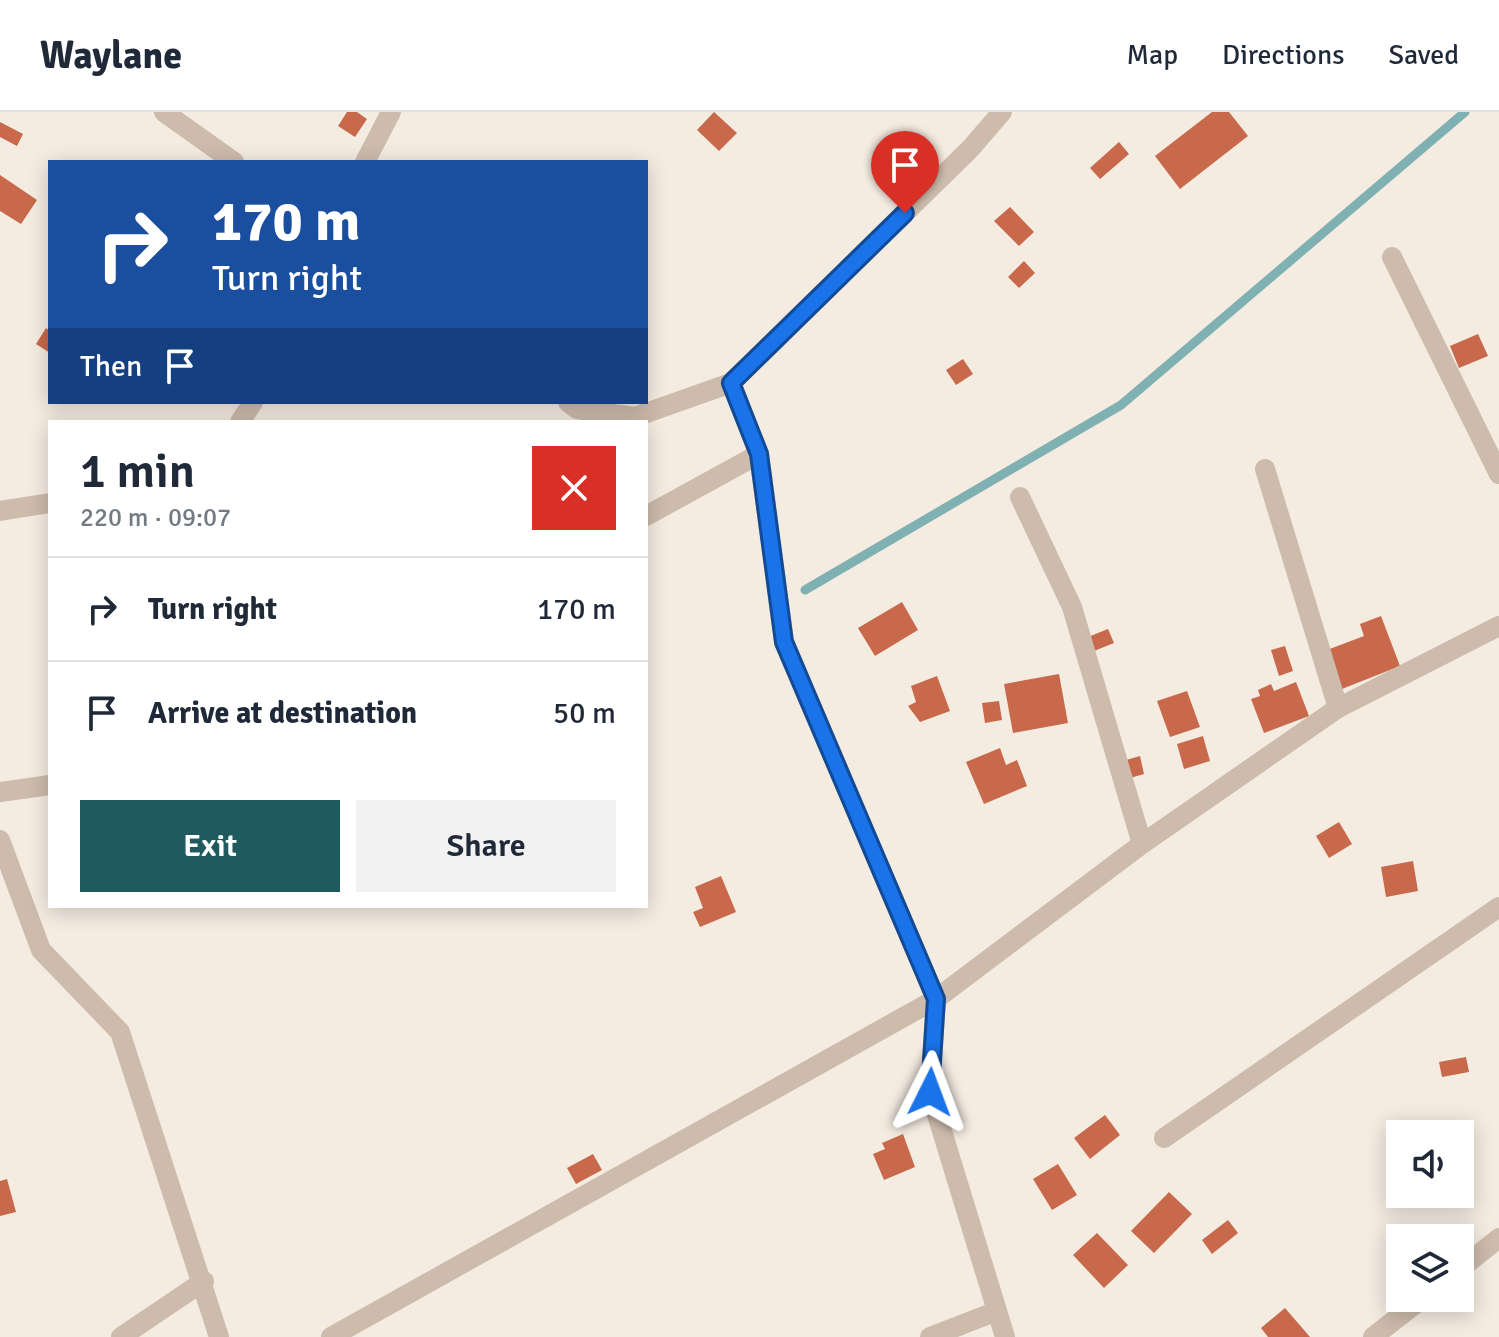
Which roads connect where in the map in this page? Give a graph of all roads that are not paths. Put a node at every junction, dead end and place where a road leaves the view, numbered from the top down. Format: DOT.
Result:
graph roads {
  1 [pos="164,112"];
  2 [pos="391,112"];
  3 [pos="1002,112"];
  4 [pos="231,160"];
  5 [pos="366,160"];
  6 [pos="1392,257"];
  7 [pos="731,383"];
  8 [pos="571,404"];
  9 [pos="759,454"];
  10 [pos="1265,469"];
  11 [pos="1499,474"];
  12 [pos="1020,497"];
  13 [pos="48,503"];
  14 [pos="0,511"];
  15 [pos="648,515"];
  16 [pos="1499,626"];
  17 [pos="1338,708"];
  18 [pos="48,785"];
  19 [pos="0,792"];
  20 [pos="0,840"];
  21 [pos="1142,844"];
  22 [pos="1499,907"];
  23 [pos="936,999"];
  24 [pos="1164,1138"];
  25 [pos="1499,1238"];
  26 [pos="1474,1258"];
  27 [pos="204,1281"];
  28 [pos="997,1311"];
  29 [pos="1405,1312"];
  30 [pos="121,1337"];
  31 [pos="219,1337"];
  32 [pos="331,1337"];
  33 [pos="930,1337"];
  34 [pos="1005,1337"];
  35 [pos="1373,1337"];
  1 -- 4 [label="street"];
  2 -- 5 [label="street"];
  3 -- 7 [label="street"];
  6 -- 11 [label="street"];
  7 -- 8 [label="street"];
  7 -- 9 [label="street"];
  9 -- 15 [label="street"];
  9 -- 23 [label="street"];
  10 -- 17 [label="street"];
  12 -- 21 [label="street"];
  13 -- 14 [label="street"];
  16 -- 17 [label="street"];
  17 -- 21 [label="street"];
  18 -- 19 [label="street"];
  20 -- 27 [label="street"];
  21 -- 23 [label="street"];
  22 -- 24 [label="street"];
  23 -- 28 [label="street"];
  23 -- 32 [label="street"];
  25 -- 26 [label="street"];
  27 -- 30 [label="street"];
  27 -- 31 [label="street"];
  28 -- 33 [label="street"];
  28 -- 34 [label="street"];
  29 -- 35 [label="street"];
}
